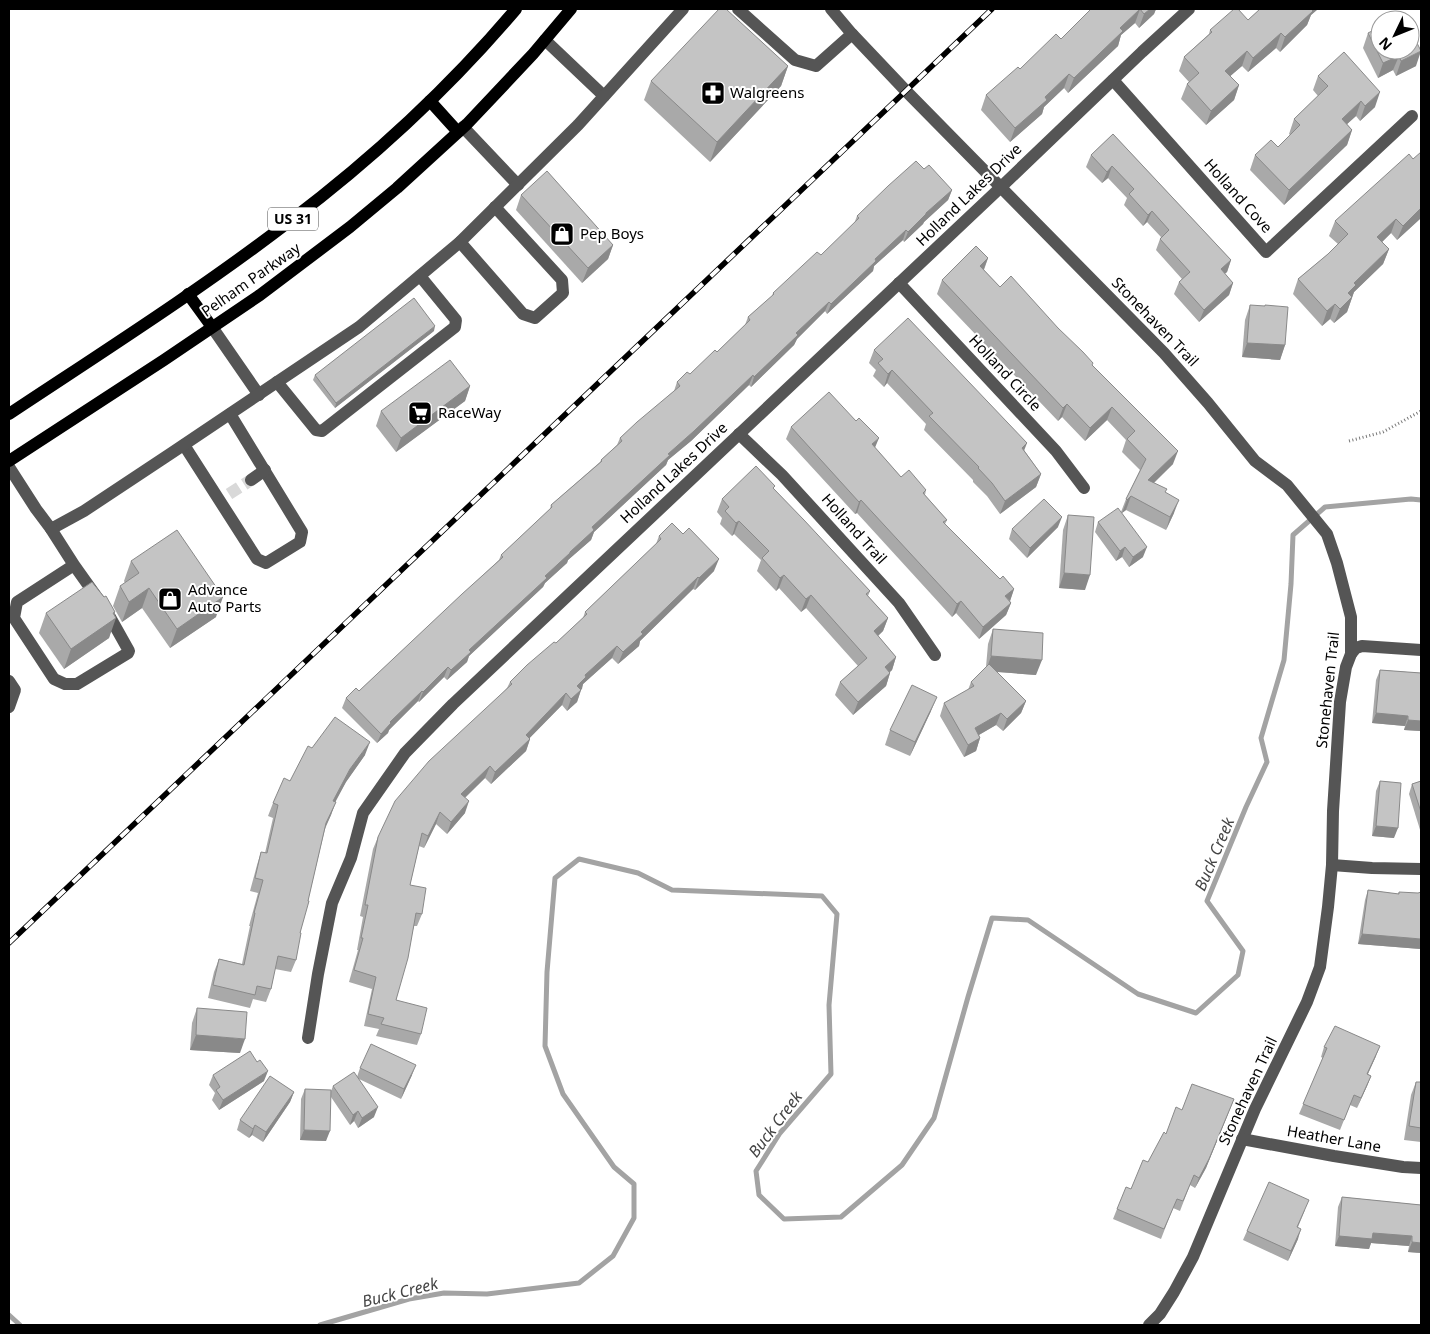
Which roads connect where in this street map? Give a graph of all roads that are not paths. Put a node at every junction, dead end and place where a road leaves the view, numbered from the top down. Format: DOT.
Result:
graph roads {
  1 [pos="516,9"];
  2 [pos="571,9"];
  3 [pos="683,9"];
  4 [pos="738,9"];
  5 [pos="830,9"];
  6 [pos="1189,9"];
  7 [pos="852,34"];
  8 [pos="545,40"];
  9 [pos="1113,80"];
  10 [pos="604,96"];
  11 [pos="430,101"];
  12 [pos="1412,116"];
  13 [pos="460,129"];
  14 [pos="518,186"];
  15 [pos="1000,188"];
  16 [pos="495,207"];
  17 [pos="460,242"];
  18 [pos="420,276"];
  19 [pos="899,284"];
  20 [pos="188,294"];
  21 [pos="212,327"];
  22 [pos="277,382"];
  23 [pos="258,395"];
  24 [pos="9,414"];
  25 [pos="230,414"];
  26 [pos="739,434"];
  27 [pos="184,445"];
  28 [pos="9,461"];
  29 [pos="9,467"];
  30 [pos="266,470"];
  31 [pos="251,480"];
  32 [pos="1084,488"];
  33 [pos="51,529"];
  34 [pos="74,566"];
  35 [pos="1421,650"];
  36 [pos="1351,654"];
  37 [pos="935,655"];
  38 [pos="9,681"];
  39 [pos="9,707"];
  40 [pos="1332,865"];
  41 [pos="1421,869"];
  42 [pos="308,1038"];
  43 [pos="1242,1140"];
  44 [pos="1421,1168"];
  45 [pos="1149,1325"];
  1 -- 11 [label="main road, Pelham Parkway / US 31"];
  2 -- 8 [label="main road, Pelham Parkway / US 31"];
  3 -- 10 [label="street"];
  4 -- 7 [label="street"];
  5 -- 7 [label="street, Stonehaven Trail"];
  6 -- 9 [label="street, Holland Lakes Drive"];
  7 -- 15 [label="street, Stonehaven Trail"];
  8 -- 10 [label="street"];
  8 -- 13 [label="main road, Pelham Parkway / US 31"];
  9 -- 12 [label="street, Holland Cove"];
  9 -- 15 [label="street, Holland Lakes Drive"];
  10 -- 14 [label="street"];
  11 -- 13 [label="main road"];
  11 -- 20 [label="main road, Pelham Parkway / US 31"];
  13 -- 14 [label="street"];
  13 -- 21 [label="main road, Pelham Parkway / US 31"];
  14 -- 16 [label="street"];
  15 -- 19 [label="street, Holland Lakes Drive"];
  15 -- 36 [label="street, Stonehaven Trail"];
  16 -- 17 [label="street"];
  16 -- 17 [label="street"];
  17 -- 18 [label="street"];
  18 -- 22 [label="street"];
  18 -- 22 [label="street"];
  19 -- 26 [label="street, Holland Lakes Drive"];
  19 -- 32 [label="street, Holland Circle"];
  20 -- 21 [label="main road"];
  20 -- 24 [label="main road, Pelham Parkway / US 31"];
  21 -- 23 [label="street"];
  21 -- 28 [label="main road, Pelham Parkway / US 31"];
  22 -- 23 [label="street"];
  23 -- 25 [label="street"];
  25 -- 27 [label="street"];
  25 -- 30 [label="street"];
  26 -- 37 [label="street, Holland Trail"];
  26 -- 42 [label="street, Holland Lakes Drive"];
  27 -- 30 [label="street"];
  27 -- 33 [label="street"];
  29 -- 33 [label="street"];
  30 -- 31 [label="street"];
  33 -- 34 [label="street"];
  34 -- 34 [label="street"];
  35 -- 36 [label="street"];
  36 -- 40 [label="street, Stonehaven Trail"];
  38 -- 39 [label="street"];
  40 -- 41 [label="street"];
  40 -- 43 [label="street, Stonehaven Trail"];
  43 -- 44 [label="street, Heather Lane"];
  43 -- 45 [label="street, Stonehaven Trail"];
}
